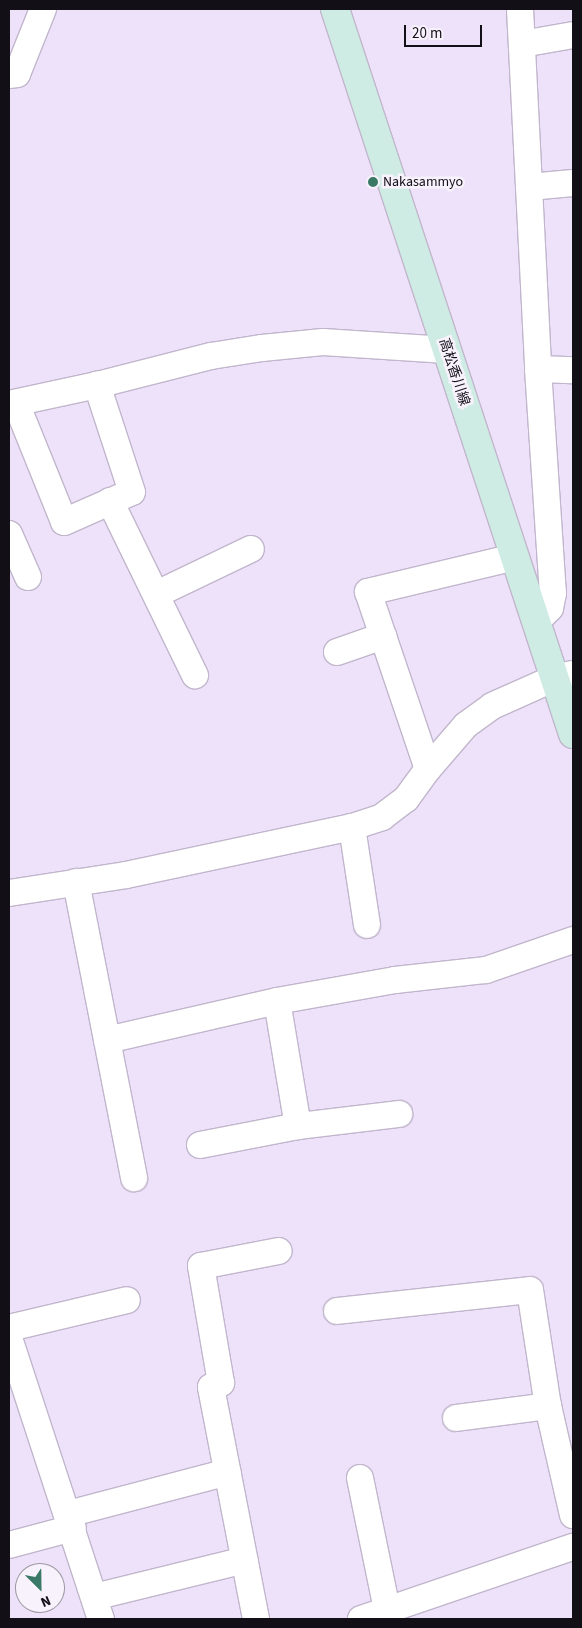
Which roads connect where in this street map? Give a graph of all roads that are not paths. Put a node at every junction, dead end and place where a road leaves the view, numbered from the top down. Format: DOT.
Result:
graph roads {
  1 [pos="43,9"];
  2 [pos="335,9"];
  3 [pos="520,9"];
  4 [pos="573,35"];
  5 [pos="522,44"];
  6 [pos="9,75"];
  7 [pos="573,183"];
  8 [pos="529,187"];
  9 [pos="447,350"];
  10 [pos="538,369"];
  11 [pos="573,370"];
  12 [pos="97,385"];
  13 [pos="12,403"];
  14 [pos="110,500"];
  15 [pos="9,534"];
  16 [pos="251,550"];
  17 [pos="515,557"];
  18 [pos="28,577"];
  19 [pos="157,594"];
  20 [pos="536,622"];
  21 [pos="383,636"];
  22 [pos="336,652"];
  23 [pos="195,675"];
  24 [pos="564,676"];
  25 [pos="573,734"];
  26 [pos="428,769"];
  27 [pos="352,827"];
  28 [pos="76,882"];
  29 [pos="9,893"];
  30 [pos="367,925"];
  31 [pos="573,940"];
  32 [pos="277,1001"];
  33 [pos="107,1040"];
  34 [pos="399,1114"];
  35 [pos="298,1126"];
  36 [pos="200,1145"];
  37 [pos="134,1178"];
  38 [pos="279,1250"];
  39 [pos="127,1300"];
  40 [pos="336,1311"];
  41 [pos="9,1328"];
  42 [pos="9,1338"];
  43 [pos="548,1406"];
  44 [pos="456,1418"];
  45 [pos="228,1472"];
  46 [pos="360,1478"];
  47 [pos="573,1516"];
  48 [pos="70,1521"];
  49 [pos="9,1545"];
  50 [pos="573,1547"];
  51 [pos="245,1560"];
  52 [pos="98,1608"];
  53 [pos="387,1610"];
  54 [pos="256,1619"];
  55 [pos="361,1619"];
  1 -- 6 [label="street"];
  2 -- 9 [label="main road, 高松香川線"];
  3 -- 5 [label="street"];
  4 -- 5 [label="street"];
  5 -- 8 [label="street"];
  7 -- 8 [label="street"];
  8 -- 10 [label="street"];
  9 -- 12 [label="street"];
  9 -- 17 [label="main road, 高松香川線"];
  10 -- 11 [label="street"];
  10 -- 20 [label="street"];
  12 -- 13 [label="street"];
  12 -- 14 [label="street"];
  13 -- 14 [label="street"];
  14 -- 19 [label="street"];
  15 -- 18 [label="street"];
  16 -- 19 [label="street"];
  17 -- 20 [label="main road, 高松香川線"];
  17 -- 21 [label="street"];
  19 -- 23 [label="street"];
  20 -- 24 [label="main road, 高松香川線"];
  21 -- 22 [label="street"];
  21 -- 26 [label="street"];
  24 -- 25 [label="main road, 高松香川線"];
  24 -- 26 [label="street"];
  26 -- 27 [label="street"];
  27 -- 28 [label="street"];
  27 -- 30 [label="street"];
  28 -- 29 [label="street"];
  28 -- 33 [label="street"];
  31 -- 32 [label="street"];
  32 -- 33 [label="street"];
  32 -- 35 [label="street"];
  33 -- 37 [label="street"];
  34 -- 35 [label="street"];
  35 -- 36 [label="street"];
  38 -- 45 [label="street"];
  39 -- 41 [label="street"];
  40 -- 43 [label="street"];
  42 -- 48 [label="street"];
  43 -- 44 [label="street"];
  43 -- 47 [label="street"];
  45 -- 48 [label="street"];
  45 -- 51 [label="street"];
  46 -- 53 [label="street"];
  48 -- 49 [label="street"];
  48 -- 52 [label="street"];
  50 -- 53 [label="street"];
  51 -- 52 [label="street"];
  51 -- 54 [label="street"];
  53 -- 55 [label="street"];
}
